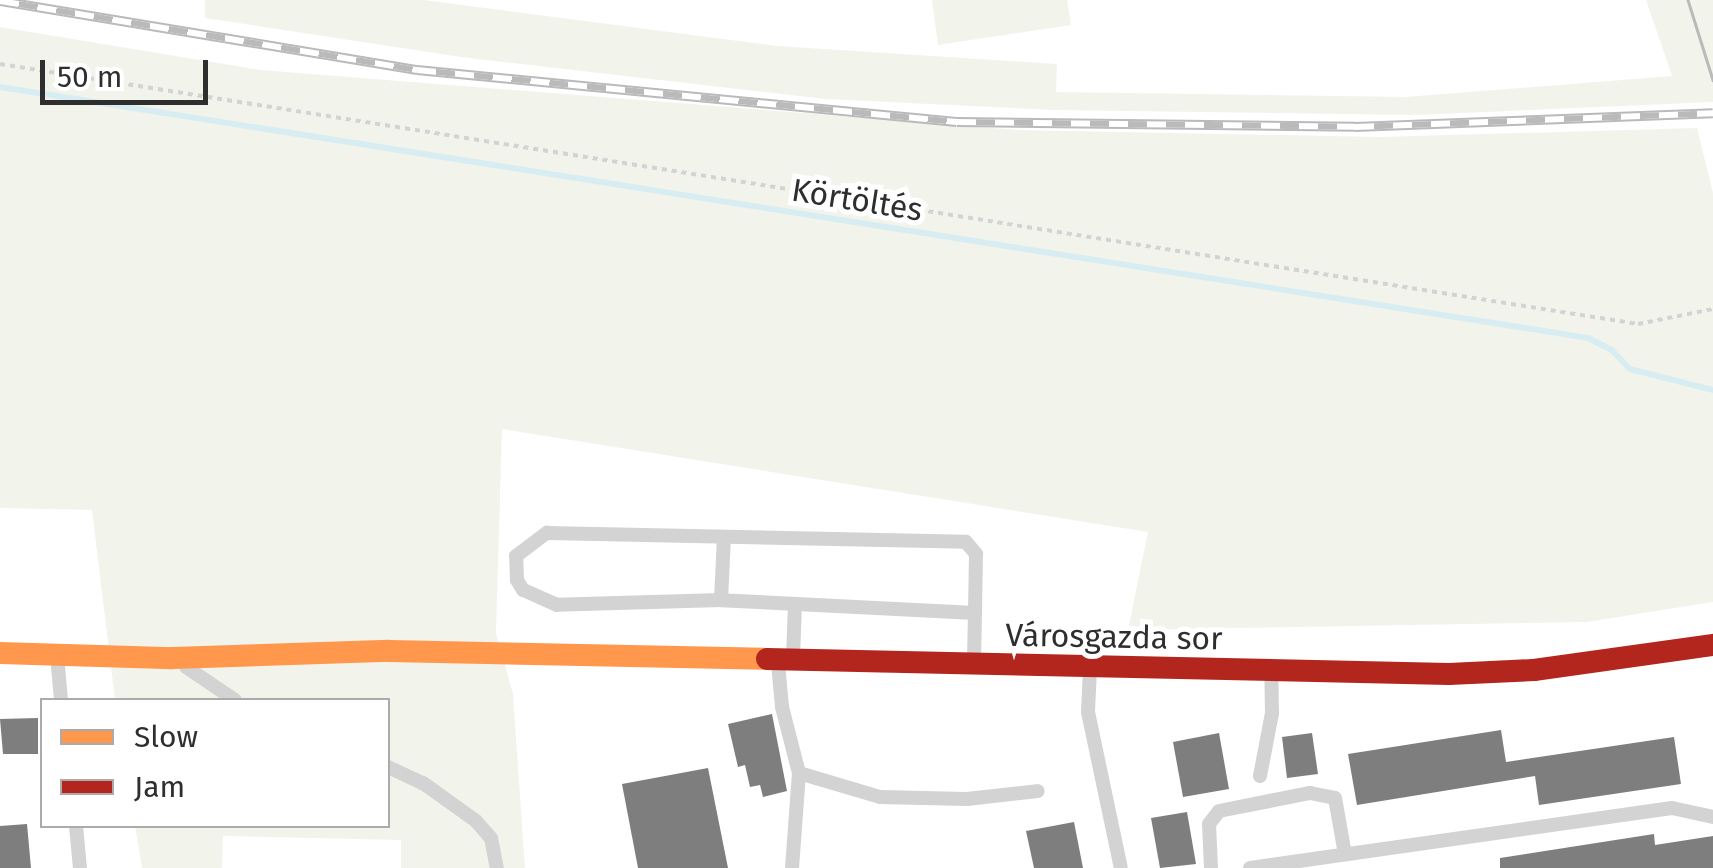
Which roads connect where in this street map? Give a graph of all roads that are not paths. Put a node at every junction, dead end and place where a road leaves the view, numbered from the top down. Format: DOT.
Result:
graph roads {
  1 [pos="724,537"];
  2 [pos="720,600"];
  3 [pos="796,604"];
  4 [pos="975,614"];
  5 [pos="1713,646"];
  6 [pos="0,653"];
  7 [pos="57,655"];
  8 [pos="173,658"];
  9 [pos="786,663"];
  10 [pos="974,666"];
  11 [pos="1090,668"];
  12 [pos="1271,673"];
  13 [pos="61,698"];
  14 [pos="233,698"];
  15 [pos="390,769"];
  16 [pos="799,773"];
  17 [pos="1260,776"];
  18 [pos="1038,790"];
  19 [pos="1713,816"];
  20 [pos="76,828"];
  21 [pos="1345,854"];
  22 [pos="80,868"];
  23 [pos="497,868"];
  24 [pos="792,868"];
  25 [pos="1120,868"];
  26 [pos="1211,868"];
  27 [pos="1250,868"];
  1 -- 2 [label="lane"];
  1 -- 2 [label="lane"];
  1 -- 4 [label="lane"];
  2 -- 3 [label="lane"];
  3 -- 4 [label="lane"];
  3 -- 9 [label="lane"];
  4 -- 10 [label="lane"];
  5 -- 12 [label="street, Városgazda sor"];
  6 -- 7 [label="street, Városgazda sor"];
  7 -- 8 [label="street, Városgazda sor"];
  7 -- 13 [label="lane"];
  8 -- 9 [label="street, Városgazda sor"];
  8 -- 14 [label="lane"];
  9 -- 10 [label="street, Városgazda sor"];
  9 -- 16 [label="lane"];
  10 -- 11 [label="street, Városgazda sor"];
  11 -- 12 [label="street, Városgazda sor"];
  11 -- 25 [label="lane"];
  12 -- 17 [label="lane"];
  15 -- 23 [label="lane"];
  16 -- 18 [label="lane"];
  16 -- 24 [label="lane"];
  19 -- 21 [label="lane"];
  20 -- 22 [label="lane"];
  21 -- 26 [label="lane"];
  21 -- 27 [label="lane"];
}
